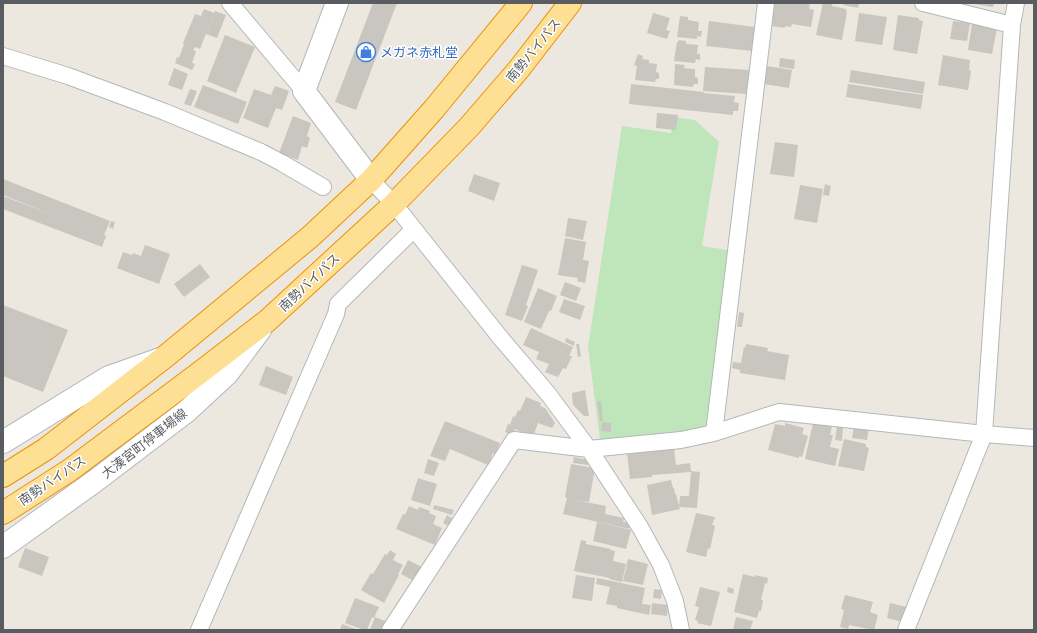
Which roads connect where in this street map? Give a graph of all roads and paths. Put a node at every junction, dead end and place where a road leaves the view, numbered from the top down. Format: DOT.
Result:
graph roads {
  1 [pos="230,3"];
  2 [pos="337,3"];
  3 [pos="521,3"];
  4 [pos="570,3"];
  5 [pos="766,3"];
  6 [pos="923,3"];
  7 [pos="1016,3"];
  8 [pos="1012,25"];
  9 [pos="3,56"];
  10 [pos="304,91"];
  11 [pos="371,180"];
  12 [pos="322,187"];
  13 [pos="394,204"];
  14 [pos="413,230"];
  15 [pos="267,321"];
  16 [pos="166,356"];
  17 [pos="714,433"];
  18 [pos="984,434"];
  19 [pos="1034,438"];
  20 [pos="3,442"];
  21 [pos="589,449"];
  22 [pos="3,476"];
  23 [pos="3,513"];
  24 [pos="3,548"];
  25 [pos="199,630"];
  26 [pos="390,630"];
  27 [pos="681,630"];
  28 [pos="906,630"];
  1 -- 10 [label="street"];
  2 -- 10 [label="main road"];
  3 -- 11 [label="highway"];
  4 -- 13 [label="highway, 南勢バイパス"];
  5 -- 17 [label="street"];
  6 -- 8 [label="street"];
  7 -- 8 [label="street"];
  8 -- 18 [label="street"];
  9 -- 12 [label="street"];
  10 -- 11 [label="main road"];
  11 -- 13 [label="street"];
  11 -- 16 [label="highway"];
  13 -- 14 [label="street"];
  13 -- 15 [label="highway, 南勢バイパス"];
  14 -- 21 [label="street"];
  14 -- 25 [label="street"];
  15 -- 23 [label="highway, 南勢バイパス"];
  15 -- 24 [label="main road, 大湊宮町停車場線"];
  16 -- 20 [label="main road"];
  16 -- 22 [label="highway"];
  17 -- 18 [label="street"];
  17 -- 21 [label="street"];
  18 -- 19 [label="street"];
  18 -- 28 [label="street"];
  21 -- 26 [label="street"];
  21 -- 27 [label="street"];
}
